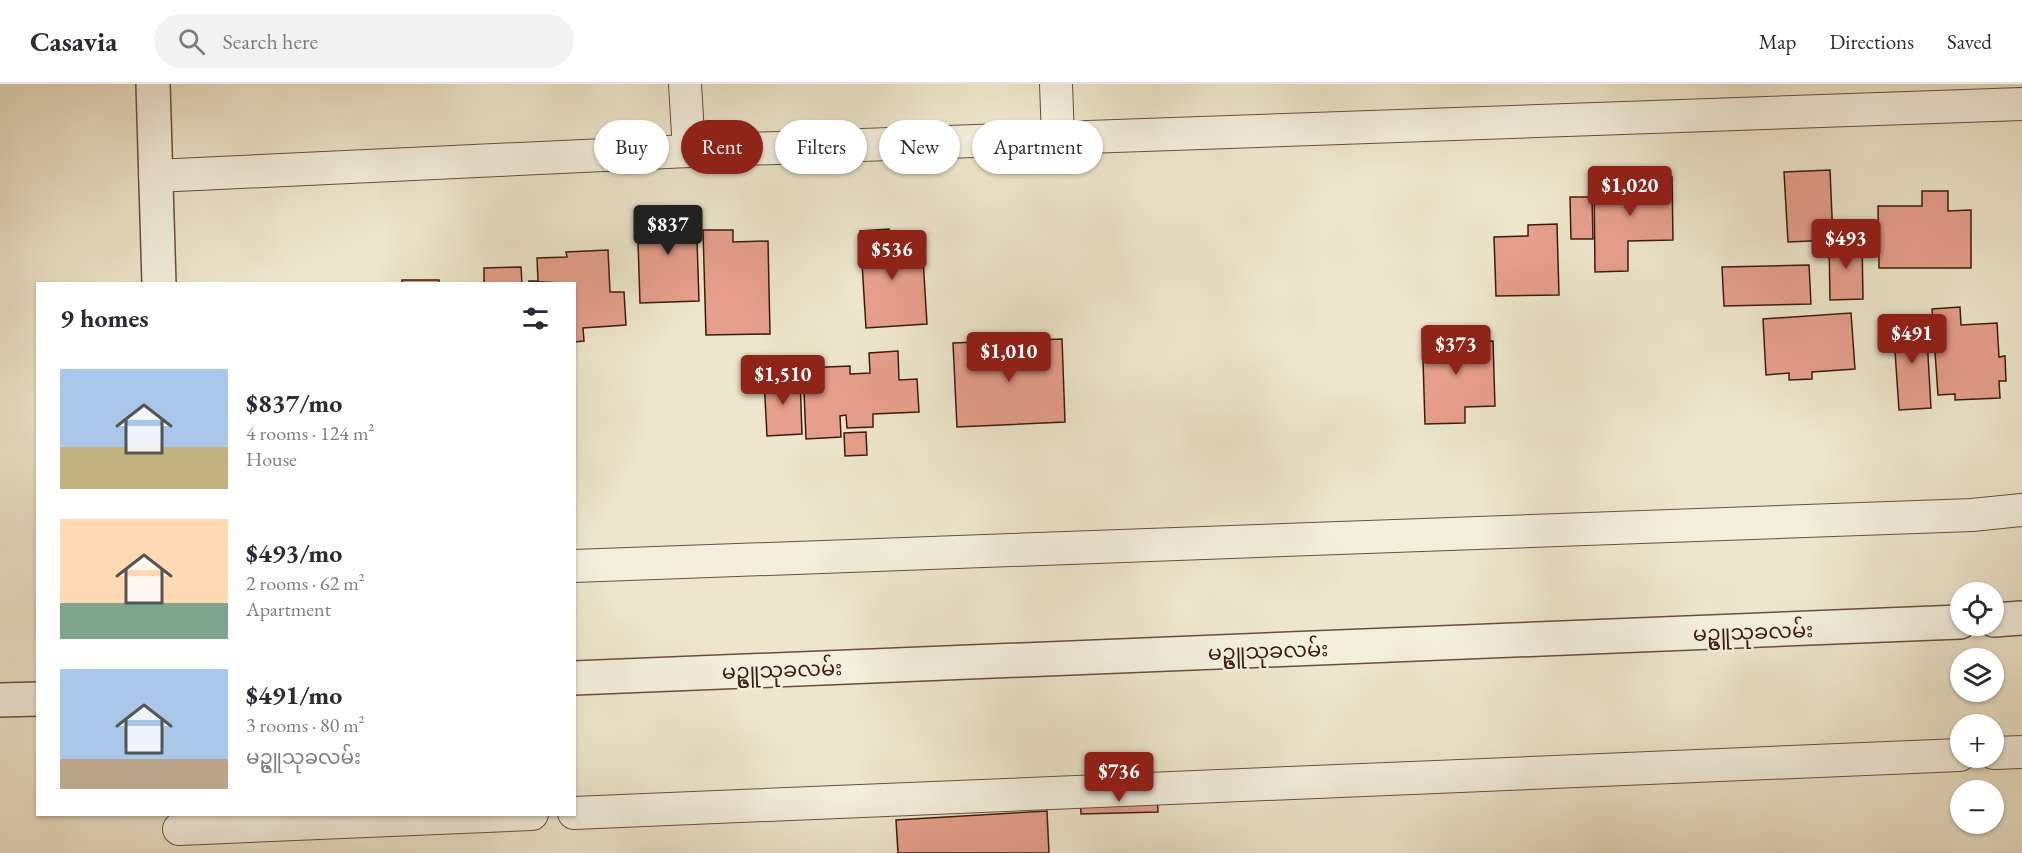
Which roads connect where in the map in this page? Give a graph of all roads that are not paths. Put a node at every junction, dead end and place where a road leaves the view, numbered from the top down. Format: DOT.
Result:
graph roads {
  1 [pos="153,84"];
  2 [pos="685,84"];
  3 [pos="1056,84"];
  4 [pos="2022,104"];
  5 [pos="687,120"];
  6 [pos="1057,120"];
  7 [pos="1103,136"];
  8 [pos="972,141"];
  9 [pos="763,148"];
  10 [pos="681,151"];
  11 [pos="155,176"];
  12 [pos="159,282"];
  13 [pos="2022,510"];
  14 [pos="576,566"];
  15 [pos="2022,618"];
  16 [pos="2004,619"];
  17 [pos="1950,622"];
  18 [pos="576,678"];
  19 [pos="36,699"];
  20 [pos="0,700"];
  21 [pos="2022,752"];
  22 [pos="2004,753"];
  23 [pos="1950,755"];
  24 [pos="576,813"];
  25 [pos="493,816"];
  26 [pos="179,832"];
  1 -- 11 [label="street"];
  2 -- 5 [label="street"];
  3 -- 6 [label="street"];
  4 -- 7 [label="street"];
  8 -- 9 [label="street"];
  10 -- 11 [label="street"];
  11 -- 12 [label="street"];
  13 -- 14 [label="street"];
  15 -- 16 [label="street"];
  17 -- 18 [label="street, မဥ္ဇူသုခလမ်း"];
  19 -- 20 [label="street"];
  21 -- 22 [label="street"];
  23 -- 24 [label="street"];
  25 -- 26 [label="street"];
}
